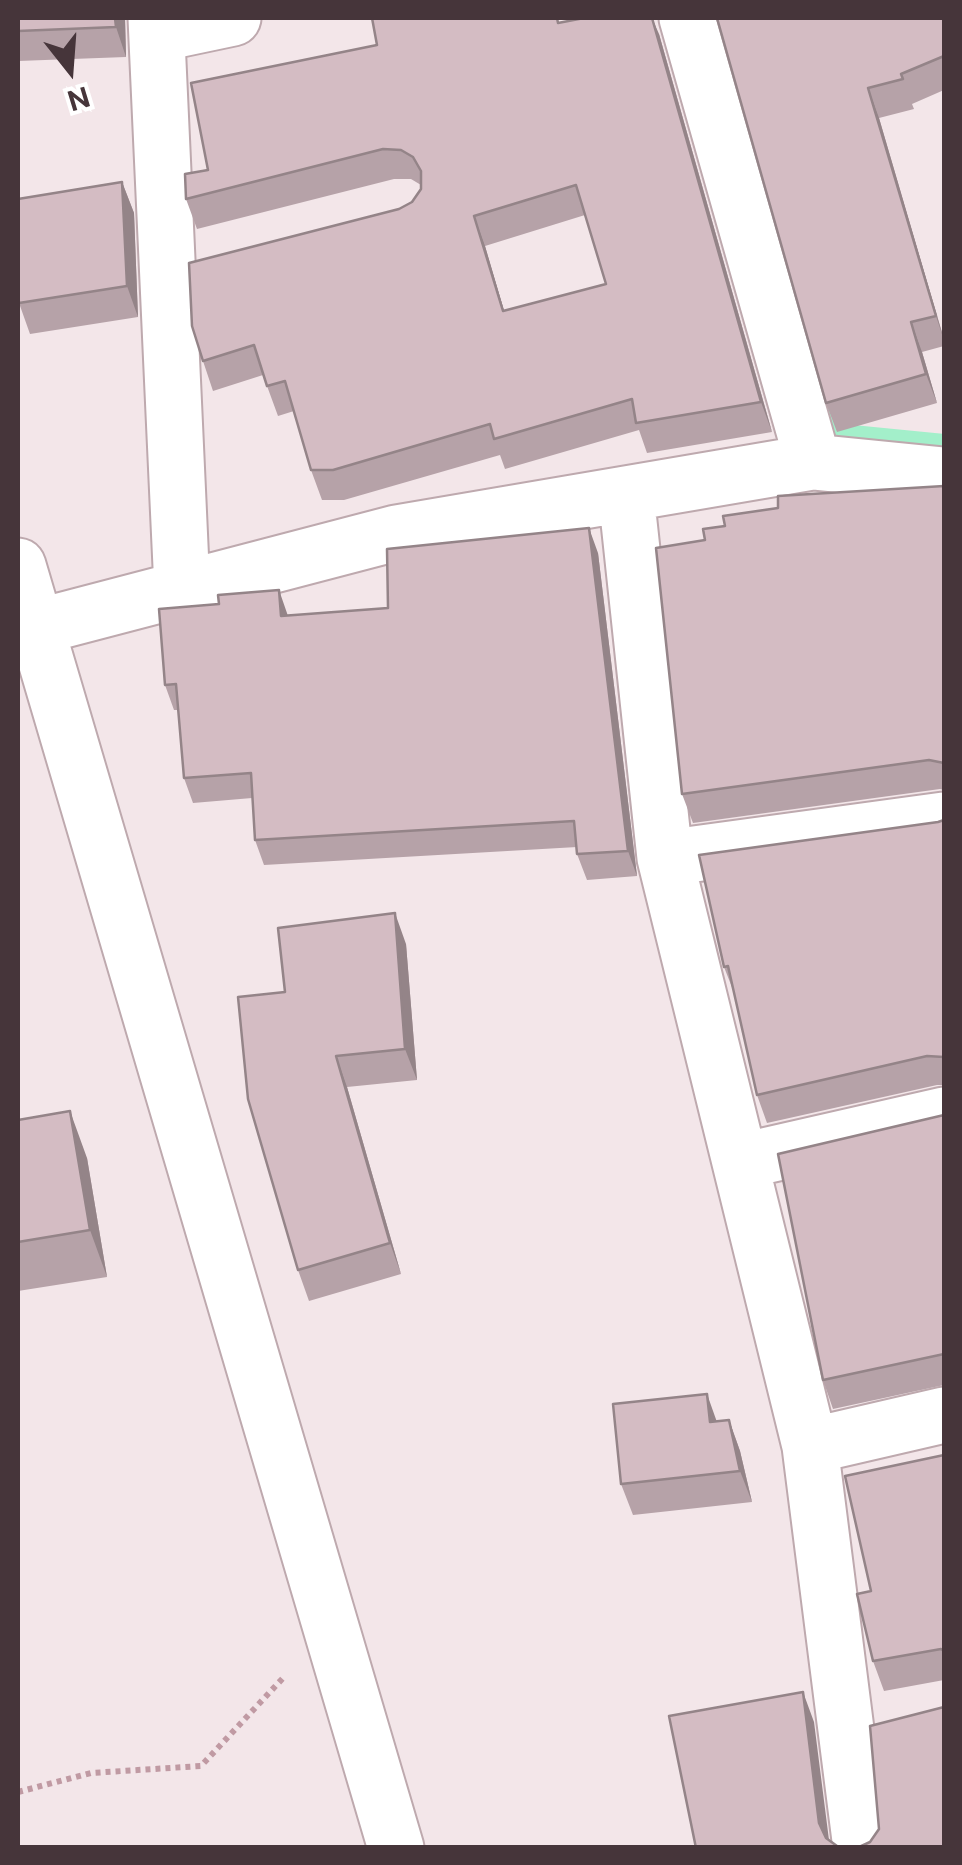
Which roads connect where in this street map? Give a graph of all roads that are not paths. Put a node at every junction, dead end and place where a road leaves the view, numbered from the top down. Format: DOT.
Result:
graph roads {
  1 [pos="234,18"];
  2 [pos="687,18"];
  3 [pos="157,26"];
  4 [pos="814,462"];
  5 [pos="944,475"];
  6 [pos="626,494"];
  7 [pos="18,566"];
  8 [pos="182,590"];
  9 [pos="27,630"];
  10 [pos="944,820"];
  11 [pos="665,858"];
  12 [pos="944,1115"];
  13 [pos="742,1160"];
  14 [pos="944,1415"];
  15 [pos="810,1446"];
  16 [pos="396,1848"];
  17 [pos="861,1848"];
  1 -- 3 [label="street"];
  2 -- 4 [label="street"];
  3 -- 8 [label="street"];
  4 -- 5 [label="street"];
  4 -- 6 [label="street"];
  6 -- 8 [label="street"];
  6 -- 11 [label="street"];
  7 -- 9 [label="street"];
  8 -- 9 [label="street"];
  9 -- 16 [label="street"];
  10 -- 11 [label="street"];
  11 -- 13 [label="street"];
  12 -- 13 [label="street"];
  13 -- 15 [label="street"];
  14 -- 15 [label="street"];
  15 -- 17 [label="street"];
}
